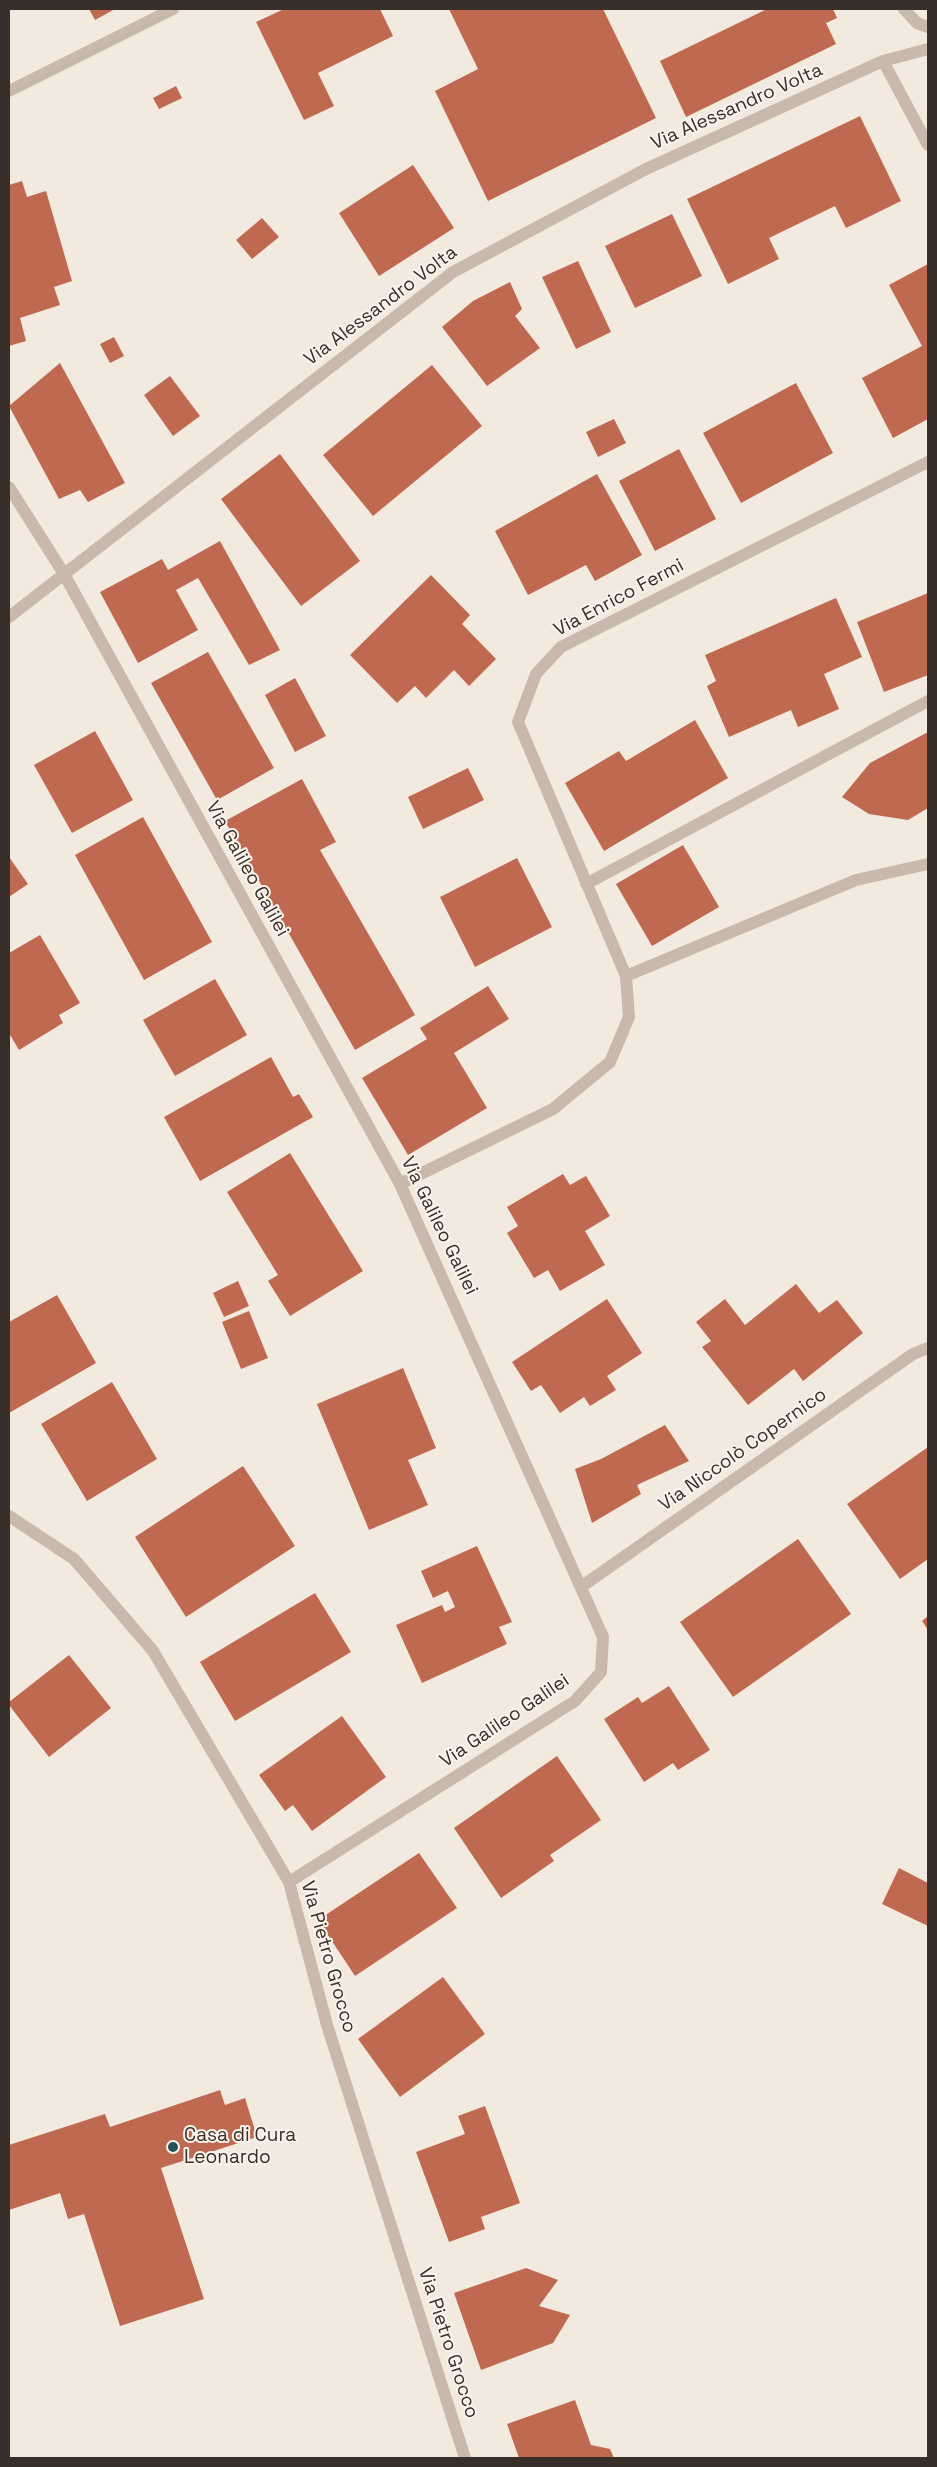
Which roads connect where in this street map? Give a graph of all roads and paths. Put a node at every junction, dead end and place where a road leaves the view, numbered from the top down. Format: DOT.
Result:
graph roads {
  1 [pos="173,9"];
  2 [pos="904,9"];
  3 [pos="928,27"];
  4 [pos="928,49"];
  5 [pos="883,61"];
  6 [pos="9,91"];
  7 [pos="928,145"];
  8 [pos="928,462"];
  9 [pos="9,487"];
  10 [pos="64,574"];
  11 [pos="9,617"];
  12 [pos="928,701"];
  13 [pos="928,864"];
  14 [pos="586,884"];
  15 [pos="626,976"];
  16 [pos="400,1184"];
  17 [pos="928,1348"];
  18 [pos="9,1516"];
  19 [pos="581,1587"];
  20 [pos="289,1882"];
  21 [pos="465,2458"];
  1 -- 6 [label="street"];
  2 -- 3 [label="street"];
  4 -- 5 [label="street, Via Alessandro Volta"];
  5 -- 7 [label="street"];
  5 -- 10 [label="street, Via Alessandro Volta"];
  8 -- 14 [label="street, Via Enrico Fermi"];
  9 -- 10 [label="street, Via Galileo Galilei"];
  10 -- 11 [label="street, Via Alessandro Volta"];
  10 -- 16 [label="street, Via Galileo Galilei"];
  12 -- 14 [label="street"];
  13 -- 15 [label="street"];
  14 -- 15 [label="street, Via Enrico Fermi"];
  15 -- 16 [label="street, Via Enrico Fermi"];
  16 -- 19 [label="street, Via Galileo Galilei"];
  17 -- 19 [label="street, Via Niccolò Copernico"];
  18 -- 20 [label="street, Via Pietro Grocco"];
  19 -- 20 [label="street, Via Galileo Galilei"];
  20 -- 21 [label="street, Via Pietro Grocco"];
}
